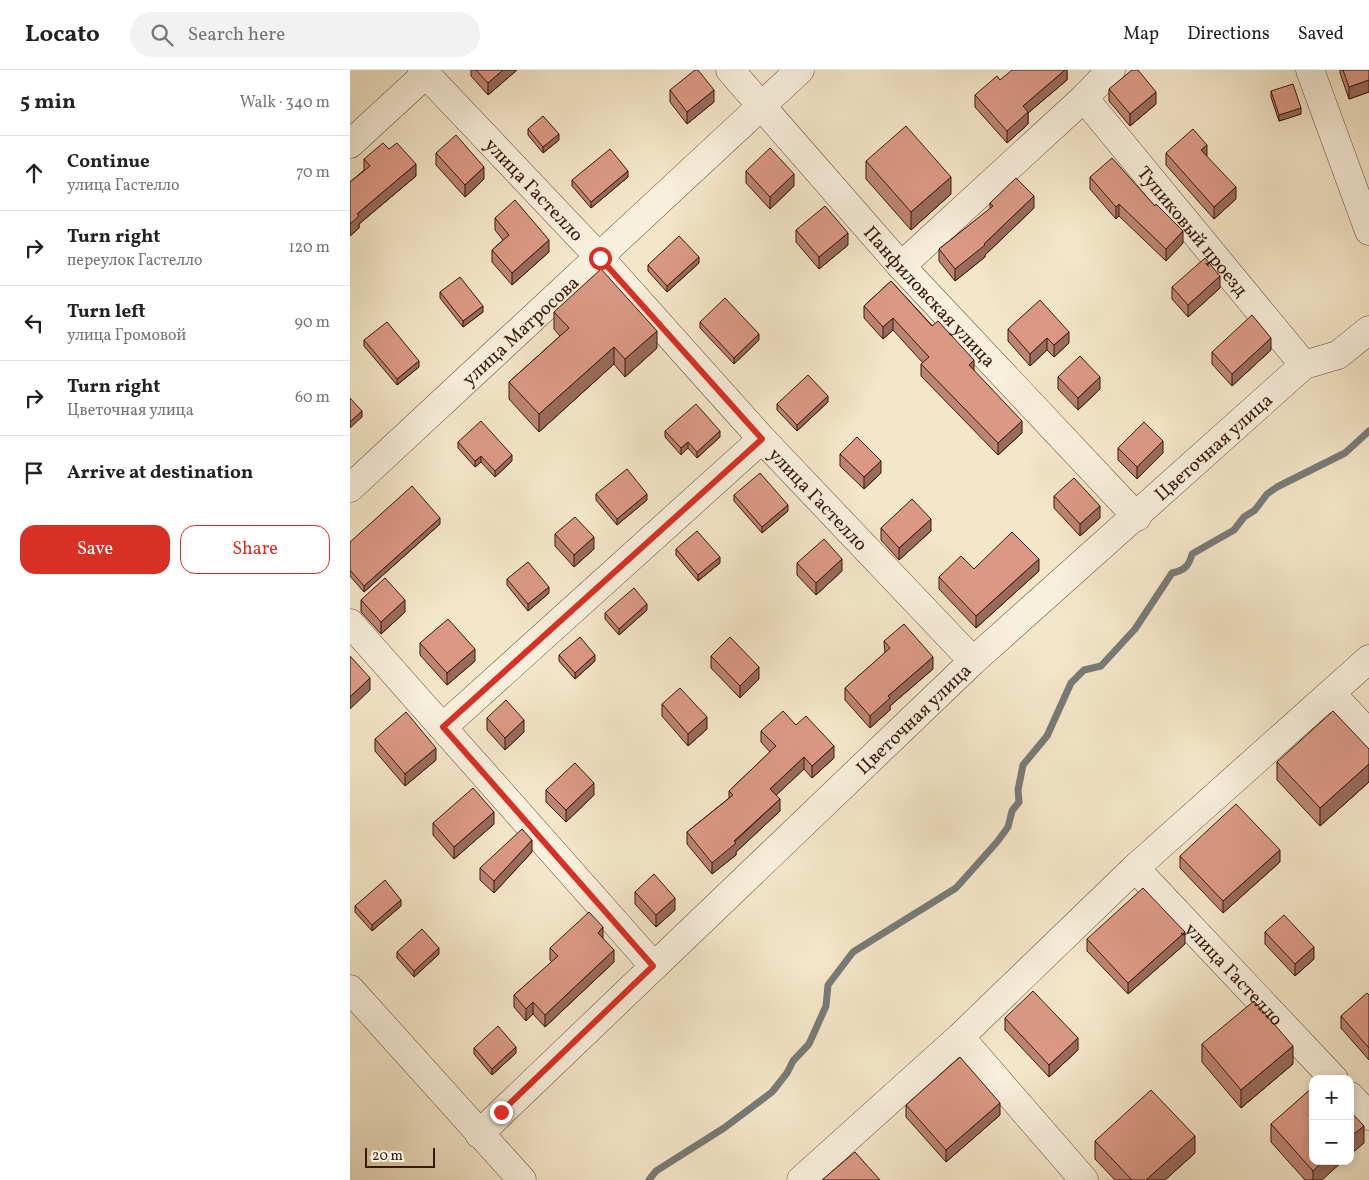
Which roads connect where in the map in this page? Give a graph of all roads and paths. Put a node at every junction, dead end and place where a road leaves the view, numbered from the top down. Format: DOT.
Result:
graph roads {
  1 [pos="730,70"];
  2 [pos="800,70"];
  3 [pos="1111,70"];
  4 [pos="1310,70"];
  5 [pos="424,72"];
  6 [pos="1084,98"];
  7 [pos="762,107"];
  8 [pos="350,144"];
  9 [pos="1369,231"];
  10 [pos="600,258"];
  11 [pos="901,266"];
  12 [pos="1369,330"];
  13 [pos="1304,365"];
  14 [pos="762,439"];
  15 [pos="350,488"];
  16 [pos="1137,517"];
  17 [pos="350,623"];
  18 [pos="1369,659"];
  19 [pos="973,661"];
  20 [pos="1331,693"];
  21 [pos="443,727"];
  22 [pos="1369,734"];
  23 [pos="1135,868"];
  24 [pos="653,966"];
  25 [pos="350,989"];
  26 [pos="960,1037"];
  27 [pos="1330,1075"];
  28 [pos="1354,1100"];
  29 [pos="1369,1116"];
  30 [pos="479,1134"];
  31 [pos="522,1180"];
  32 [pos="801,1180"];
  33 [pos="1084,1180"];
  1 -- 7 [label="street, Панфиловская улица"];
  2 -- 7 [label="street, улица Матросова"];
  3 -- 6 [label="street"];
  4 -- 9 [label="street"];
  5 -- 8 [label="street"];
  5 -- 10 [label="street, улица Гастелло"];
  6 -- 11 [label="street"];
  6 -- 13 [label="street, Тупиковый проезд"];
  7 -- 10 [label="street, улица Матросова"];
  7 -- 11 [label="street, Панфиловская улица"];
  10 -- 14 [label="street, улица Гастелло"];
  10 -- 15 [label="street, улица Матросова"];
  11 -- 16 [label="street, Панфиловская улица"];
  12 -- 13 [label="street, Цветочная улица"];
  13 -- 16 [label="street, Цветочная улица"];
  14 -- 19 [label="street, улица Гастелло"];
  14 -- 21 [label="street"];
  16 -- 19 [label="street, Цветочная улица"];
  17 -- 21 [label="street"];
  18 -- 20 [label="street"];
  19 -- 24 [label="street, Цветочная улица"];
  20 -- 22 [label="street"];
  20 -- 23 [label="street"];
  21 -- 24 [label="street"];
  23 -- 26 [label="street"];
  23 -- 27 [label="street, улица Гастелло"];
  24 -- 30 [label="street, Цветочная улица"];
  25 -- 30 [label="street"];
  26 -- 32 [label="street"];
  26 -- 33 [label="street"];
  28 -- 29 [label="street"];
  30 -- 31 [label="street"];
}
